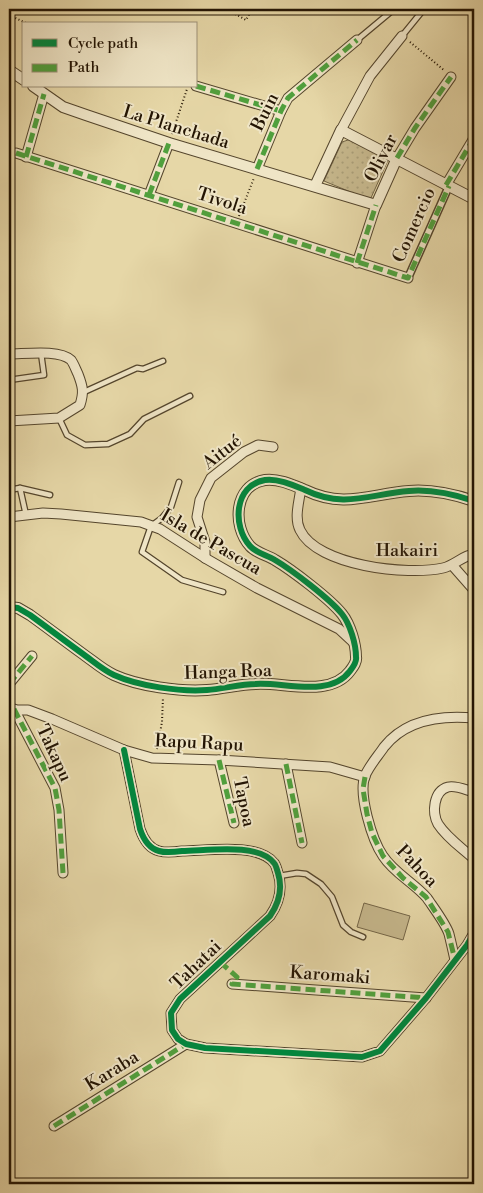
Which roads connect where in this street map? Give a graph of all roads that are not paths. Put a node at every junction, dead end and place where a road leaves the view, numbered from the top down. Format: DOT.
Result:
graph roads {
  1 [pos="424,9"];
  2 [pos="393,10"];
  3 [pos="402,36"];
  4 [pos="357,40"];
  5 [pos="9,70"];
  6 [pos="451,76"];
  7 [pos="22,79"];
  8 [pos="198,87"];
  9 [pos="36,88"];
  10 [pos="44,94"];
  11 [pos="281,111"];
  12 [pos="341,130"];
  13 [pos="474,138"];
  14 [pos="170,143"];
  15 [pos="16,153"];
  16 [pos="26,157"];
  17 [pos="397,158"];
  18 [pos="257,169"];
  19 [pos="315,186"];
  20 [pos="447,186"];
  21 [pos="149,195"];
  22 [pos="474,199"];
  23 [pos="376,205"];
  24 [pos="357,263"];
  25 [pos="408,278"];
  26 [pos="41,353"];
  27 [pos="9,354"];
  28 [pos="163,361"];
  29 [pos="9,380"];
  30 [pos="84,392"];
  31 [pos="190,396"];
  32 [pos="59,418"];
  33 [pos="9,422"];
  34 [pos="274,447"];
  35 [pos="179,482"];
  36 [pos="20,488"];
  37 [pos="301,488"];
  38 [pos="9,490"];
  39 [pos="50,495"];
  40 [pos="474,501"];
  41 [pos="26,515"];
  42 [pos="9,517"];
  43 [pos="151,526"];
  44 [pos="474,554"];
  45 [pos="205,558"];
  46 [pos="452,565"];
  47 [pos="474,590"];
  48 [pos="223,592"];
  49 [pos="9,608"];
  50 [pos="353,642"];
  51 [pos="32,656"];
  52 [pos="9,684"];
  53 [pos="12,709"];
  54 [pos="474,718"];
  55 [pos="124,750"];
  56 [pos="219,760"];
  57 [pos="286,764"];
  58 [pos="365,776"];
  59 [pos="474,792"];
  60 [pos="234,823"];
  61 [pos="302,844"];
  62 [pos="474,859"];
  63 [pos="63,873"];
  64 [pos="279,876"];
  65 [pos="474,933"];
  66 [pos="363,937"];
  67 [pos="455,960"];
  68 [pos="232,984"];
  69 [pos="426,998"];
  70 [pos="186,1044"];
  71 [pos="54,1126"];
  1 -- 3 [label="lane"];
  2 -- 4 [label="lane"];
  3 -- 12 [label="street"];
  4 -- 11 [label="street, Buin"];
  5 -- 7 [label="street"];
  6 -- 17 [label="street, Olivar"];
  8 -- 11 [label="street"];
  9 -- 10 [label="street, La Planchada"];
  10 -- 14 [label="street, La Planchada"];
  10 -- 16 [label="street"];
  11 -- 18 [label="street, Buin"];
  12 -- 17 [label="street"];
  12 -- 19 [label="street"];
  13 -- 20 [label="street, Comercio"];
  14 -- 18 [label="street, La Planchada"];
  14 -- 21 [label="street"];
  15 -- 16 [label="street, Tivola"];
  16 -- 21 [label="street, Tivola"];
  17 -- 20 [label="street"];
  17 -- 23 [label="street, Olivar"];
  18 -- 19 [label="street, La Planchada"];
  19 -- 23 [label="street, La Planchada"];
  20 -- 22 [label="street"];
  20 -- 25 [label="street, Comercio"];
  21 -- 24 [label="street, Tivola"];
  23 -- 24 [label="street, Olivar"];
  24 -- 25 [label="street, Tivola"];
  26 -- 27 [label="street"];
  26 -- 29 [label="lane"];
  26 -- 30 [label="street"];
  28 -- 30 [label="lane"];
  30 -- 32 [label="street"];
  31 -- 32 [label="lane"];
  32 -- 33 [label="street"];
  34 -- 45 [label="street, Aitué"];
  35 -- 43 [label="lane"];
  36 -- 38 [label="lane"];
  36 -- 39 [label="lane"];
  36 -- 41 [label="lane"];
  37 -- 40 [label="street, Hanga Roa"];
  37 -- 46 [label="street, Hakairi"];
  37 -- 50 [label="street, Hanga Roa"];
  41 -- 42 [label="street, Isla de Pascua"];
  41 -- 43 [label="street, Isla de Pascua"];
  43 -- 45 [label="street, Isla de Pascua"];
  43 -- 48 [label="lane"];
  44 -- 46 [label="street, Hakairi"];
  45 -- 50 [label="street, Isla de Pascua"];
  46 -- 47 [label="street"];
  49 -- 50 [label="street, Hanga Roa"];
  51 -- 52 [label="street"];
  53 -- 55 [label="street, Rapu Rapu"];
  53 -- 63 [label="street, Takapu"];
  54 -- 58 [label="street"];
  55 -- 56 [label="street, Rapu Rapu"];
  55 -- 64 [label="street"];
  56 -- 57 [label="street, Rapu Rapu"];
  56 -- 60 [label="street, Tapoa"];
  57 -- 58 [label="street, Rapu Rapu"];
  57 -- 61 [label="street"];
  58 -- 67 [label="street, Pahoa"];
  59 -- 62 [label="street"];
  64 -- 66 [label="lane"];
  64 -- 70 [label="street, Tahatai"];
  65 -- 67 [label="street"];
  67 -- 69 [label="street"];
  68 -- 69 [label="street, Karomaki"];
  69 -- 70 [label="street"];
  70 -- 71 [label="street, Karaba"];
}
